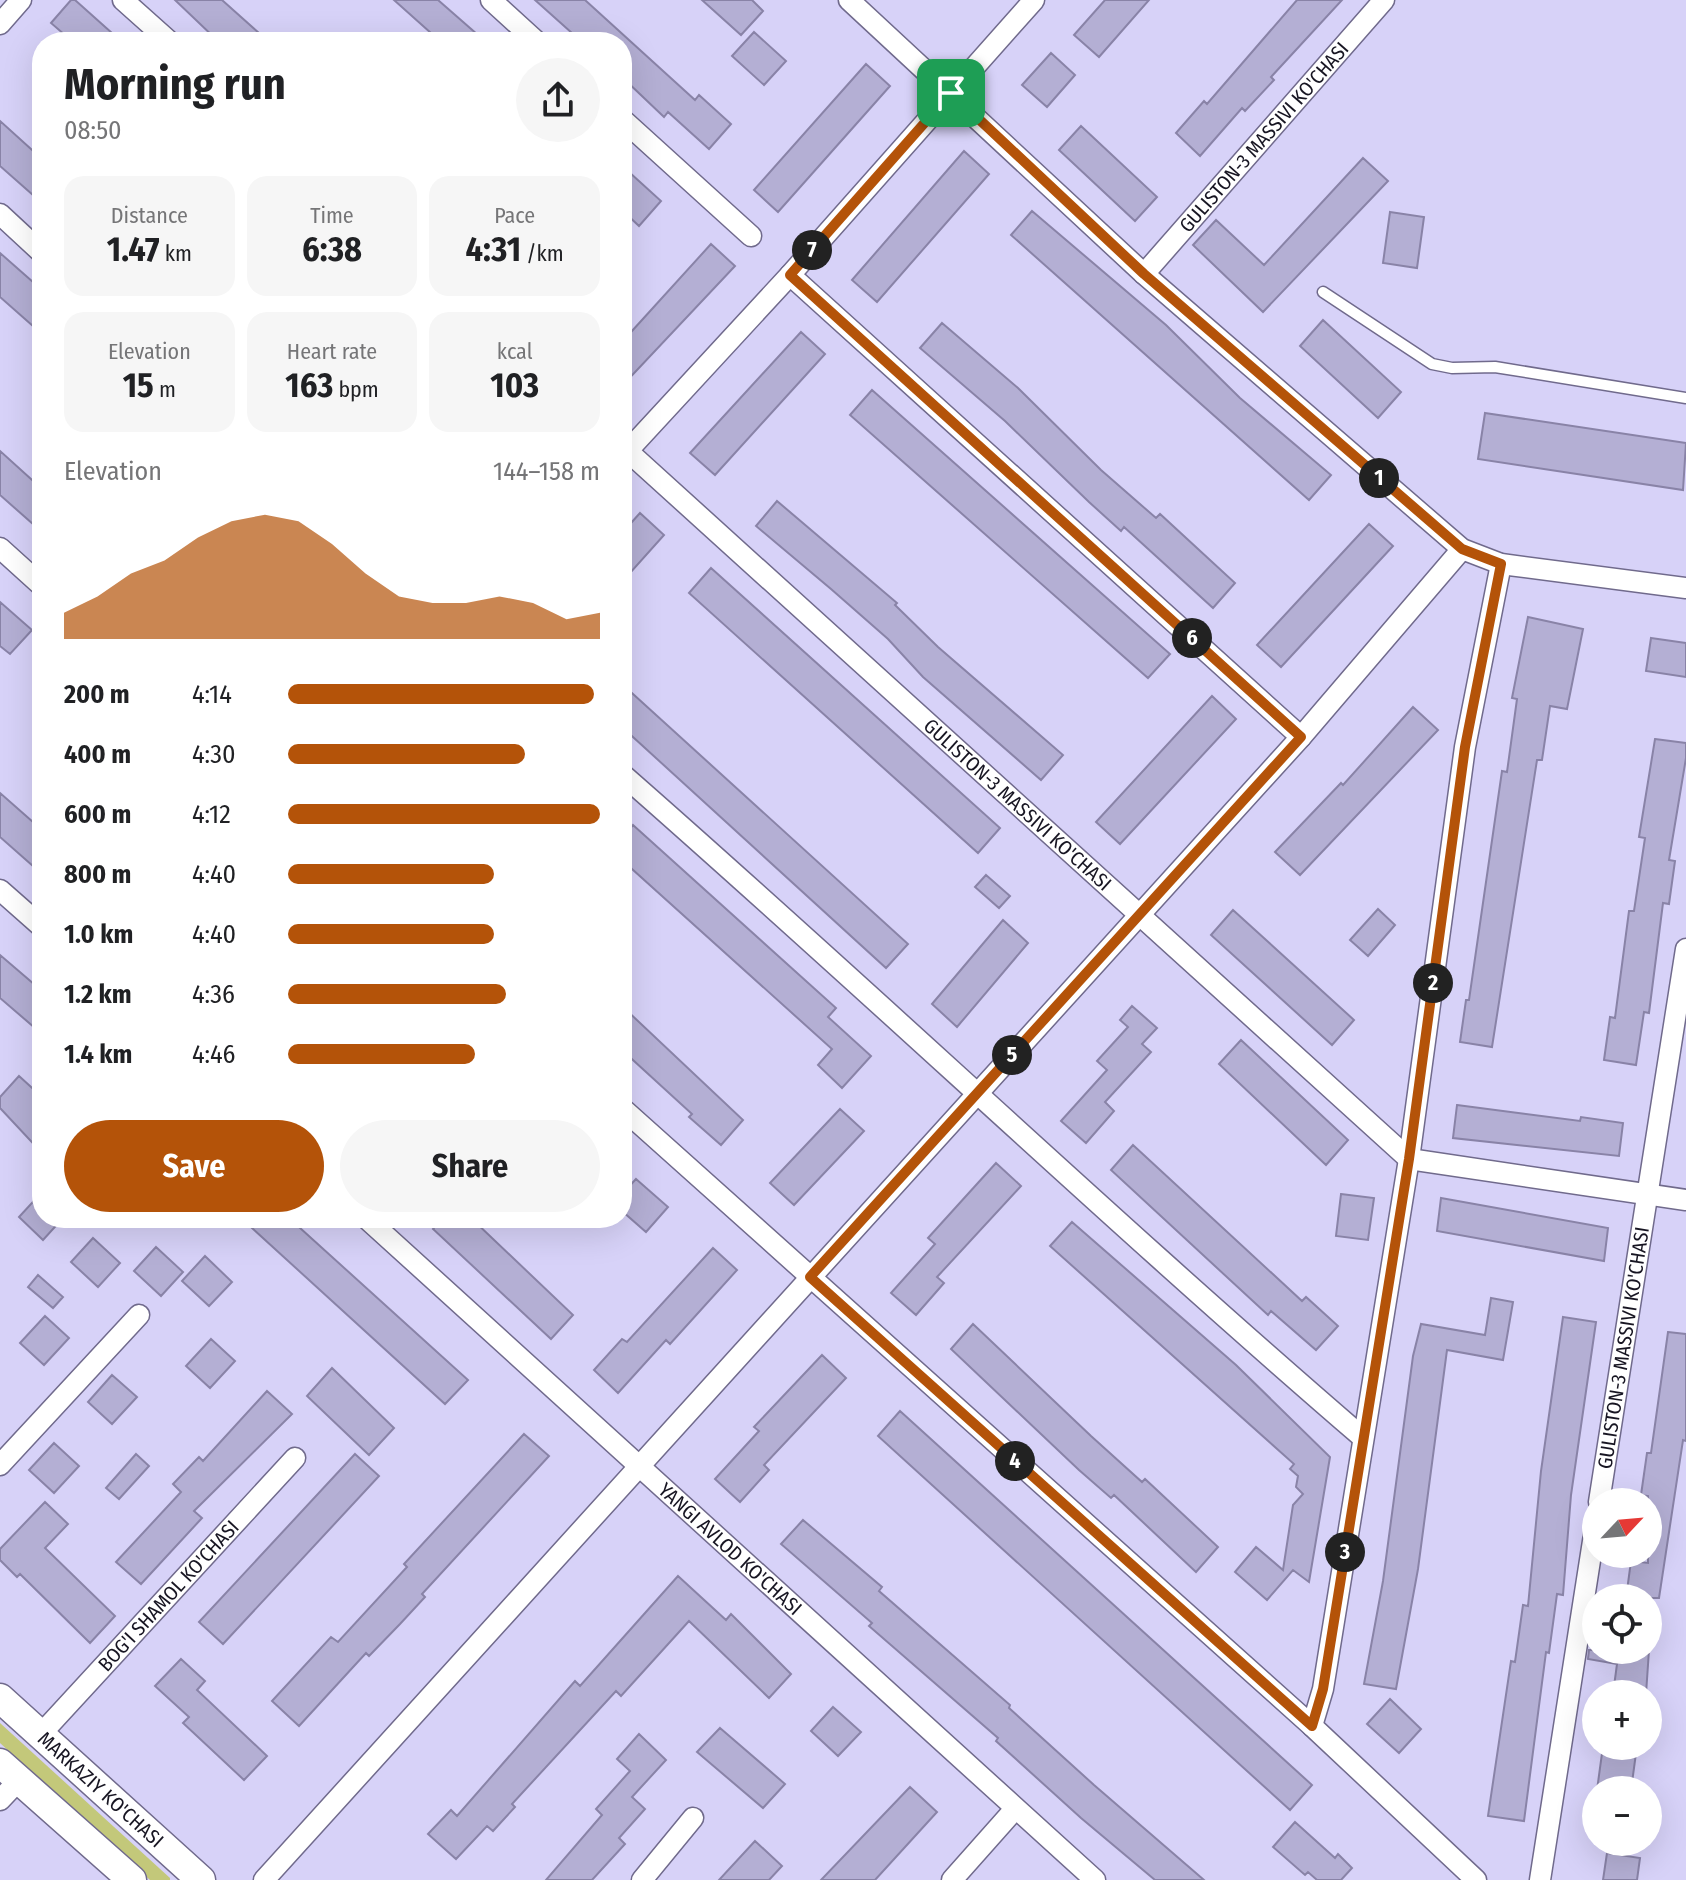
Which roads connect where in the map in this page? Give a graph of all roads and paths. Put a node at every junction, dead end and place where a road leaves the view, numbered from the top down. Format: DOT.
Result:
graph roads {
  1 [pos="21,0"];
  2 [pos="123,0"];
  3 [pos="491,0"];
  4 [pos="849,0"];
  5 [pos="1034,0"];
  6 [pos="1384,0"];
  7 [pos="0,24"];
  8 [pos="159,32"];
  9 [pos="526,32"];
  10 [pos="951,93"];
  11 [pos="632,128"];
  12 [pos="0,214"];
  13 [pos="751,236"];
  14 [pos="32,244"];
  15 [pos="1144,274"];
  16 [pos="790,275"];
  17 [pos="1323,292"];
  18 [pos="1686,398"];
  19 [pos="632,443"];
  20 [pos="632,459"];
  21 [pos="0,548"];
  22 [pos="1462,549"];
  23 [pos="1501,564"];
  24 [pos="32,576"];
  25 [pos="1686,588"];
  26 [pos="1301,737"];
  27 [pos="632,783"];
  28 [pos="0,890"];
  29 [pos="1138,916"];
  30 [pos="32,918"];
  31 [pos="1686,949"];
  32 [pos="975,1095"];
  33 [pos="632,1117"];
  34 [pos="1409,1159"];
  35 [pos="1647,1195"];
  36 [pos="1686,1200"];
  37 [pos="377,1228"];
  38 [pos="810,1277"];
  39 [pos="139,1315"];
  40 [pos="1362,1437"];
  41 [pos="295,1458"];
  42 [pos="639,1464"];
  43 [pos="0,1465"];
  44 [pos="1601,1488"];
  45 [pos="1589,1568"];
  46 [pos="0,1698"];
  47 [pos="1312,1726"];
  48 [pos="41,1734"];
  49 [pos="6,1781"];
  50 [pos="1015,1809"];
  51 [pos="693,1818"];
  52 [pos="132,1880"];
  53 [pos="201,1880"];
  54 [pos="264,1880"];
  55 [pos="642,1880"];
  56 [pos="952,1880"];
  57 [pos="1095,1880"];
  58 [pos="1476,1880"];
  59 [pos="1540,1880"];
  1 -- 7 [label="street"];
  2 -- 8 [label="street"];
  3 -- 9 [label="street"];
  4 -- 10 [label="street"];
  5 -- 10 [label="street, GULISTON-3 MASSIVI KO'CHASI"];
  6 -- 15 [label="street, GULISTON-3 MASSIVI KO'CHASI"];
  10 -- 15 [label="street"];
  10 -- 16 [label="street, GULISTON-3 MASSIVI KO'CHASI"];
  11 -- 13 [label="street"];
  12 -- 14 [label="street"];
  15 -- 22 [label="street"];
  16 -- 19 [label="street, GULISTON-3 MASSIVI KO'CHASI"];
  16 -- 26 [label="street"];
  17 -- 18 [label="lane"];
  20 -- 29 [label="street, GULISTON-3 MASSIVI KO'CHASI"];
  21 -- 24 [label="street"];
  22 -- 23 [label="street"];
  22 -- 26 [label="street"];
  23 -- 25 [label="street"];
  23 -- 34 [label="street"];
  26 -- 29 [label="street"];
  27 -- 32 [label="street"];
  28 -- 30 [label="street"];
  29 -- 32 [label="street"];
  29 -- 34 [label="street, GULISTON-3 MASSIVI KO'CHASI"];
  31 -- 35 [label="street, GULISTON-3 MASSIVI KO'CHASI"];
  32 -- 38 [label="street"];
  32 -- 40 [label="street"];
  33 -- 38 [label="street"];
  34 -- 35 [label="street"];
  34 -- 40 [label="street"];
  35 -- 36 [label="street"];
  35 -- 44 [label="street, GULISTON-3 MASSIVI KO'CHASI"];
  37 -- 42 [label="street, YANGI AVLOD KO'CHASI"];
  38 -- 42 [label="street"];
  38 -- 47 [label="street"];
  39 -- 43 [label="street"];
  40 -- 47 [label="street"];
  41 -- 48 [label="street, BOG'I SHAMOL KO'CHASI"];
  42 -- 50 [label="street, YANGI AVLOD KO'CHASI"];
  42 -- 54 [label="street"];
  45 -- 59 [label="street"];
  46 -- 48 [label="street, MARKAZIY KO'CHASI"];
  47 -- 58 [label="street"];
  48 -- 53 [label="street, MARKAZIY KO'CHASI"];
  49 -- 52 [label="street"];
  50 -- 56 [label="street"];
  50 -- 57 [label="street, YANGI AVLOD KO'CHASI"];
  51 -- 55 [label="street"];
}
